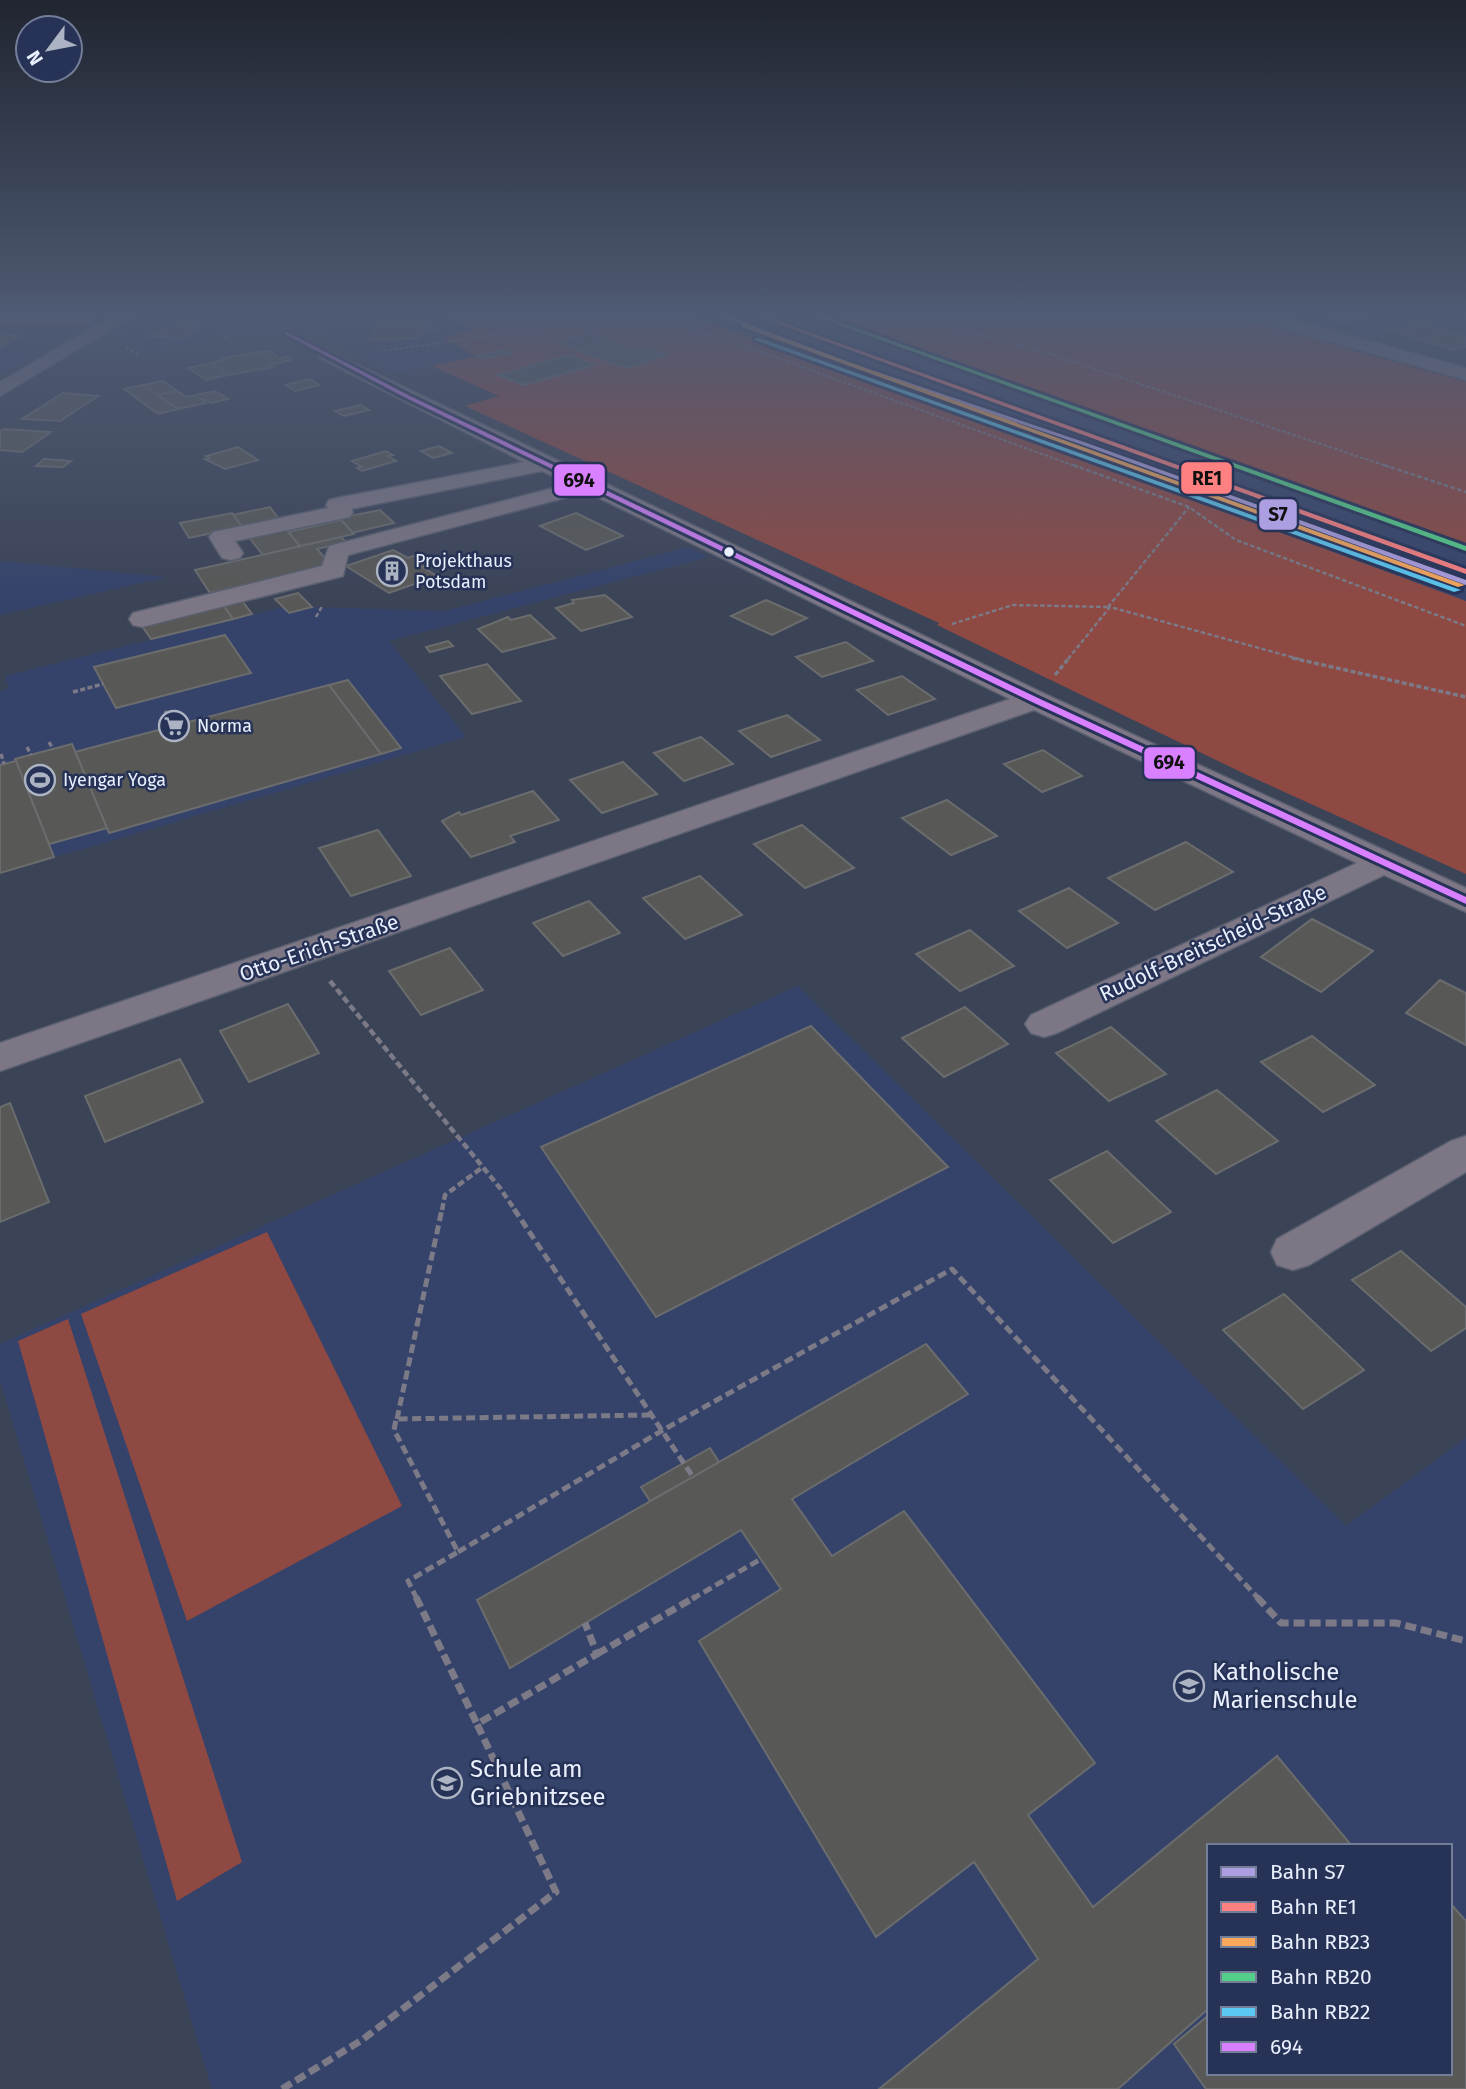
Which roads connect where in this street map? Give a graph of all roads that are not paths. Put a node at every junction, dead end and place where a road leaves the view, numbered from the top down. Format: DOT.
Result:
graph roads {
  1 [pos="438,410"];
  2 [pos="545,464"];
  3 [pos="589,485"];
  4 [pos="231,553"];
  5 [pos="142,619"];
  6 [pos="1035,700"];
  7 [pos="1383,863"];
  8 [pos="1466,901"];
  9 [pos="1044,1024"];
  10 [pos="0,1058"];
  11 [pos="1466,1152"];
  12 [pos="1293,1252"];
  1 -- 2 [label="street"];
  2 -- 3 [label="street"];
  2 -- 4 [label="street"];
  3 -- 5 [label="street"];
  3 -- 6 [label="street"];
  6 -- 7 [label="street"];
  6 -- 10 [label="street, Otto-Erich-Straße"];
  7 -- 8 [label="street"];
  7 -- 9 [label="street, Rudolf-Breitscheid-Straße"];
  11 -- 12 [label="street"];
}
